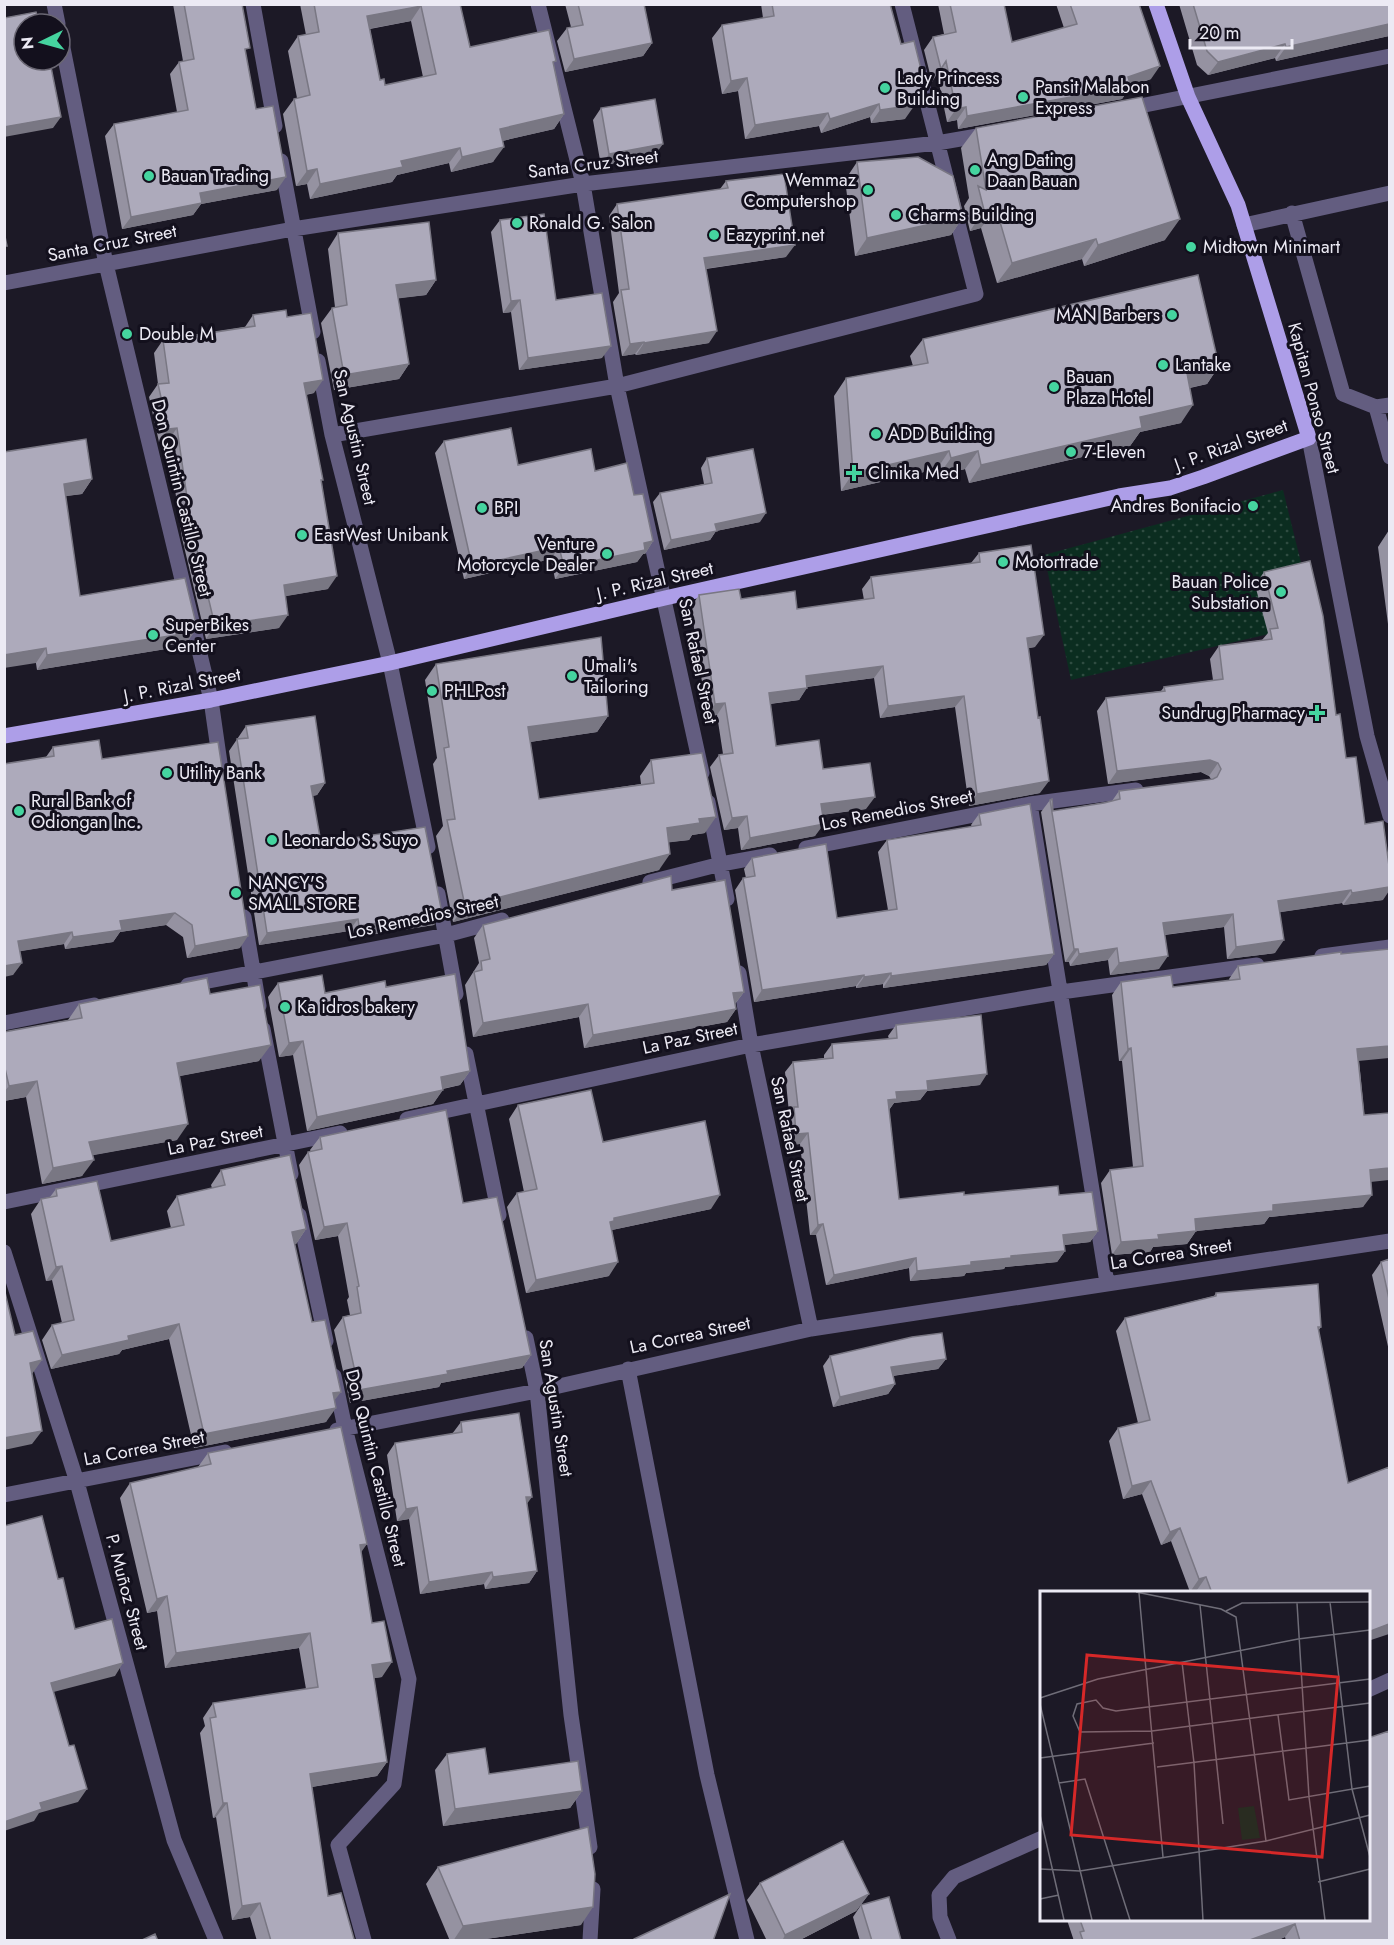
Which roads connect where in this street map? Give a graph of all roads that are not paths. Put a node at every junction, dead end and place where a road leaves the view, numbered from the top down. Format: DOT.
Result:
graph roads {
  1 [pos="253,4"];
  2 [pos="538,4"];
  3 [pos="902,4"];
  4 [pos="1156,4"];
  5 [pos="1389,56"];
  6 [pos="68,72"];
  7 [pos="1188,97"];
  8 [pos="1108,112"];
  9 [pos="1005,131"];
  10 [pos="937,143"];
  11 [pos="583,184"];
  12 [pos="1389,193"];
  13 [pos="1292,213"];
  14 [pos="1244,225"];
  15 [pos="293,229"];
  16 [pos="106,264"];
  17 [pos="4,283"];
  18 [pos="617,386"];
  19 [pos="1383,406"];
  20 [pos="332,435"];
  21 [pos="1309,438"];
  22 [pos="1389,457"];
  23 [pos="665,598"];
  24 [pos="390,663"];
  25 [pos="211,700"];
  26 [pos="4,736"];
  27 [pos="224,783"];
  28 [pos="1156,788"];
  29 [pos="1030,804"];
  30 [pos="1389,816"];
  31 [pos="721,864"];
  32 [pos="641,885"];
  33 [pos="242,900"];
  34 [pos="728,909"];
  35 [pos="515,917"];
  36 [pos="446,935"];
  37 [pos="1389,947"];
  38 [pos="736,955"];
  39 [pos="1308,958"];
  40 [pos="1272,963"];
  41 [pos="253,971"];
  42 [pos="174,988"];
  43 [pos="1062,993"];
  44 [pos="106,1002"];
  45 [pos="460,1014"];
  46 [pos="4,1023"];
  47 [pos="463,1036"];
  48 [pos="751,1045"];
  49 [pos="475,1103"];
  50 [pos="397,1121"];
  51 [pos="352,1131"];
  52 [pos="285,1146"];
  53 [pos="4,1202"];
  54 [pos="502,1230"];
  55 [pos="1389,1241"];
  56 [pos="4,1251"];
  57 [pos="1107,1284"];
  58 [pos="522,1322"];
  59 [pos="811,1329"];
  60 [pos="628,1369"];
  61 [pos="537,1391"];
  62 [pos="345,1428"];
  63 [pos="321,1433"];
  64 [pos="240,1449"];
  65 [pos="77,1482"];
  66 [pos="4,1495"];
  67 [pos="1389,1680"];
  68 [pos="1370,1688"];
  69 [pos="1040,1838"];
  70 [pos="216,1941"];
  71 [pos="364,1941"];
  72 [pos="590,1941"];
  73 [pos="747,1941"];
  74 [pos="949,1941"];
  1 -- 15 [label="street, San Agustin Street"];
  2 -- 11 [label="street, San Rafael Street"];
  3 -- 10 [label="street"];
  4 -- 7 [label="main road, Kapitan Ponso Street"];
  5 -- 7 [label="street"];
  6 -- 16 [label="street, Don Quintin Castillo Street"];
  7 -- 8 [label="street"];
  7 -- 14 [label="main road, Kapitan Ponso Street"];
  9 -- 10 [label="street, Santa Cruz Street"];
  10 -- 11 [label="street, Santa Cruz Street"];
  10 -- 18 [label="street"];
  11 -- 15 [label="street, Santa Cruz Street"];
  11 -- 18 [label="street, San Rafael Street"];
  12 -- 13 [label="street"];
  13 -- 14 [label="street"];
  13 -- 19 [label="street"];
  14 -- 21 [label="main road, Kapitan Ponso Street"];
  15 -- 16 [label="street, Santa Cruz Street"];
  15 -- 20 [label="street, San Agustin Street"];
  16 -- 17 [label="street, Santa Cruz Street"];
  16 -- 25 [label="street, Don Quintin Castillo Street"];
  18 -- 20 [label="street"];
  18 -- 23 [label="street, San Rafael Street"];
  19 -- 22 [label="street"];
  20 -- 24 [label="street, San Agustin Street"];
  21 -- 23 [label="main road, J. P. Rizal Street"];
  21 -- 30 [label="street, Kapitan Ponso Street"];
  23 -- 24 [label="main road, J. P. Rizal Street"];
  23 -- 31 [label="street, San Rafael Street"];
  24 -- 25 [label="main road, J. P. Rizal Street"];
  24 -- 36 [label="street, San Agustin Street"];
  25 -- 26 [label="main road, J. P. Rizal Street"];
  25 -- 27 [label="street, Don Quintin Castillo Street"];
  28 -- 29 [label="street, Los Remedios Street"];
  29 -- 31 [label="street, Los Remedios Street"];
  29 -- 43 [label="street"];
  31 -- 32 [label="street, Los Remedios Street"];
  31 -- 34 [label="street, San Rafael Street"];
  33 -- 41 [label="street, Don Quintin Castillo Street"];
  35 -- 36 [label="street, Los Remedios Street"];
  36 -- 41 [label="street, Los Remedios Street"];
  36 -- 45 [label="street, San Agustin Street"];
  37 -- 39 [label="street"];
  38 -- 48 [label="street, San Rafael Street"];
  40 -- 43 [label="street, La Paz Street"];
  41 -- 42 [label="street, Los Remedios Street"];
  41 -- 52 [label="street, Don Quintin Castillo Street"];
  43 -- 48 [label="street, La Paz Street"];
  43 -- 57 [label="street"];
  44 -- 46 [label="street"];
  47 -- 49 [label="street"];
  48 -- 49 [label="street, La Paz Street"];
  48 -- 59 [label="street, San Rafael Street"];
  49 -- 50 [label="street, La Paz Street"];
  49 -- 54 [label="street"];
  51 -- 52 [label="street, La Paz Street"];
  52 -- 53 [label="street, La Paz Street"];
  52 -- 62 [label="street, Don Quintin Castillo Street"];
  55 -- 57 [label="street, La Correa Street"];
  56 -- 65 [label="street, P. Muñoz Street"];
  57 -- 59 [label="street, La Correa Street"];
  58 -- 61 [label="street, San Agustin Street"];
  59 -- 60 [label="street, La Correa Street"];
  60 -- 61 [label="street, La Correa Street"];
  60 -- 73 [label="street"];
  61 -- 62 [label="street, La Correa Street"];
  61 -- 72 [label="street, San Agustin Street"];
  62 -- 63 [label="street, La Correa Street"];
  62 -- 71 [label="street, Don Quintin Castillo Street"];
  64 -- 65 [label="street, La Correa Street"];
  65 -- 66 [label="street, La Correa Street"];
  65 -- 70 [label="street, P. Muñoz Street"];
  67 -- 68 [label="street"];
  69 -- 74 [label="street"];
}
